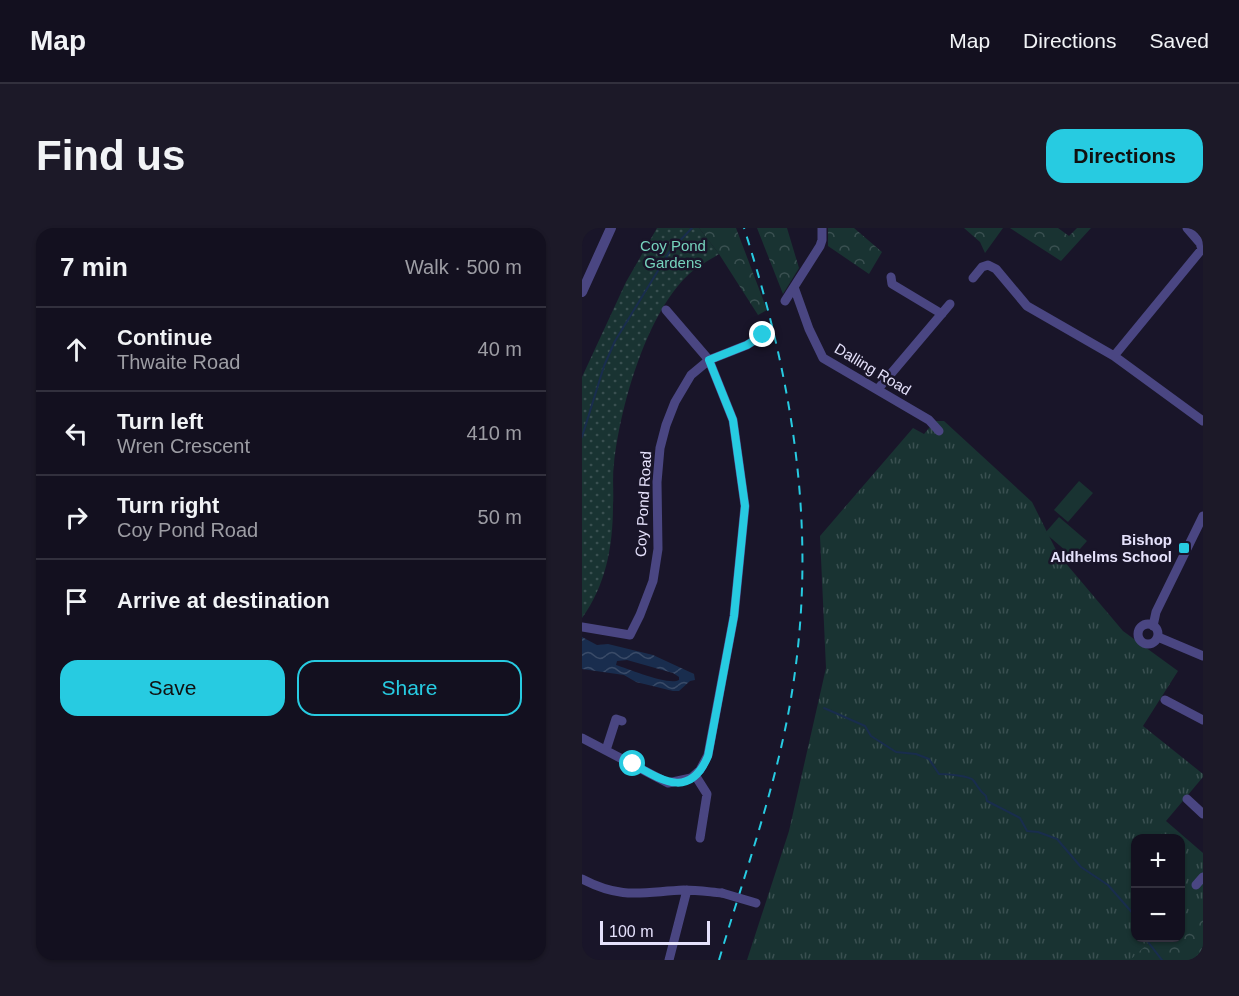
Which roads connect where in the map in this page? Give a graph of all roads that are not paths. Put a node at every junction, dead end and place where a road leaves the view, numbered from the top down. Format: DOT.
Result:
graph roads {
  1 [pos="611,228"];
  2 [pos="822,228"];
  3 [pos="1187,228"];
  4 [pos="891,277"];
  5 [pos="973,278"];
  6 [pos="795,287"];
  7 [pos="582,292"];
  8 [pos="785,302"];
  9 [pos="950,303"];
  10 [pos="666,310"];
  11 [pos="942,314"];
  12 [pos="763,335"];
  13 [pos="1114,356"];
  14 [pos="709,360"];
  15 [pos="878,389"];
  16 [pos="1203,421"];
  17 [pos="939,431"];
  18 [pos="1203,516"];
  19 [pos="1153,626"];
  20 [pos="582,627"];
  21 [pos="1158,637"];
  22 [pos="1203,656"];
  23 [pos="1165,700"];
  24 [pos="616,719"];
  25 [pos="1203,720"];
  26 [pos="582,738"];
  27 [pos="606,750"];
  28 [pos="695,775"];
  29 [pos="1187,799"];
  30 [pos="1203,814"];
  31 [pos="700,837"];
  32 [pos="582,879"];
  33 [pos="687,890"];
  34 [pos="756,903"];
  35 [pos="669,960"];
  1 -- 7 [label="street"];
  2 -- 6 [label="street"];
  3 -- 13 [label="street"];
  4 -- 11 [label="street"];
  5 -- 13 [label="street"];
  6 -- 8 [label="street"];
  6 -- 15 [label="street, Dalling Road"];
  9 -- 11 [label="street"];
  10 -- 14 [label="street"];
  11 -- 15 [label="street"];
  12 -- 14 [label="street, Coy Pond Road"];
  13 -- 16 [label="street"];
  14 -- 20 [label="street, Coy Pond Road"];
  14 -- 28 [label="street"];
  15 -- 17 [label="street, Dalling Road"];
  18 -- 19 [label="street"];
  19 -- 21 [label="street"];
  19 -- 21 [label="street"];
  21 -- 22 [label="street"];
  23 -- 25 [label="street"];
  24 -- 27 [label="street"];
  26 -- 27 [label="street"];
  27 -- 28 [label="street"];
  28 -- 31 [label="street"];
  29 -- 30 [label="street"];
  32 -- 33 [label="street"];
  33 -- 34 [label="street, bridge"];
  33 -- 35 [label="street"];
}
